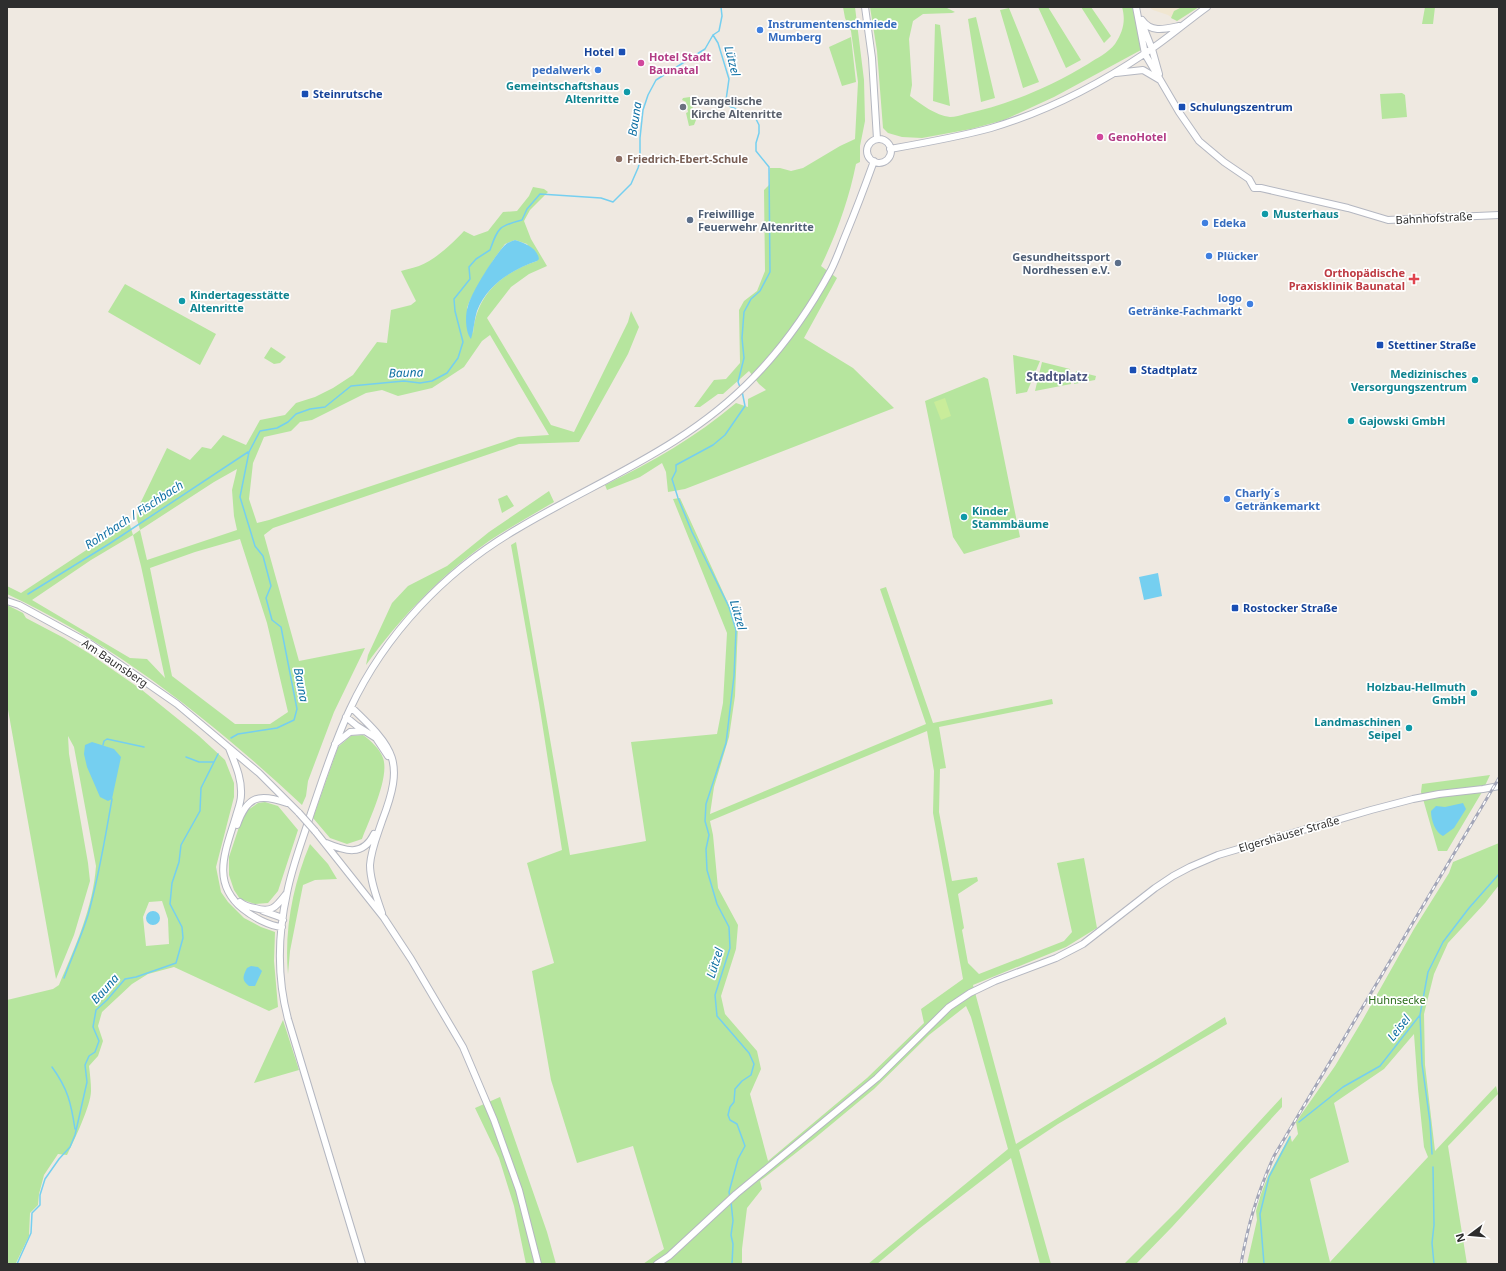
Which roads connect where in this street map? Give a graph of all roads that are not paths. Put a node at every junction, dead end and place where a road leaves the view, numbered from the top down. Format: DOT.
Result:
graph roads {
  1 [pos="865,7"];
  2 [pos="1136,7"];
  3 [pos="1207,7"];
  4 [pos="1138,16"];
  5 [pos="1182,25"];
  6 [pos="1152,48"];
  7 [pos="1145,54"];
  8 [pos="1113,74"];
  9 [pos="1160,80"];
  10 [pos="877,139"];
  11 [pos="890,149"];
  12 [pos="874,162"];
  13 [pos="1499,215"];
  14 [pos="7,600"];
  15 [pos="351,707"];
  16 [pos="346,717"];
  17 [pos="366,731"];
  18 [pos="334,745"];
  19 [pos="228,746"];
  20 [pos="1499,786"];
  21 [pos="287,803"];
  22 [pos="325,842"];
  23 [pos="287,892"];
  24 [pos="264,911"];
  25 [pos="384,918"];
  26 [pos="283,924"];
  27 [pos="362,1264"];
  28 [pos="538,1264"];
  29 [pos="657,1264"];
  1 -- 10 [label="main road"];
  2 -- 4 [label="main road"];
  3 -- 5 [label="main road"];
  4 -- 5 [label="main road"];
  4 -- 6 [label="main road"];
  4 -- 7 [label="main road, Bahnhofstraße"];
  5 -- 6 [label="main road"];
  6 -- 7 [label="main road"];
  6 -- 9 [label="main road"];
  7 -- 8 [label="main road"];
  7 -- 9 [label="main road, Bahnhofstraße"];
  8 -- 9 [label="main road"];
  8 -- 11 [label="main road"];
  9 -- 13 [label="main road, Bahnhofstraße"];
  10 -- 11 [label="main road"];
  10 -- 12 [label="main road"];
  11 -- 12 [label="main road"];
  12 -- 15 [label="main road"];
  14 -- 19 [label="main road, Am Baunsberg"];
  15 -- 16 [label="main road"];
  15 -- 25 [label="main road"];
  16 -- 17 [label="main road"];
  16 -- 18 [label="main road"];
  17 -- 18 [label="main road"];
  17 -- 22 [label="main road"];
  18 -- 23 [label="main road"];
  19 -- 21 [label="main road, Am Baunsberg"];
  19 -- 26 [label="main road"];
  20 -- 29 [label="main road, Elgershäuser Straße"];
  21 -- 22 [label="main road, Am Baunsberg, bridge"];
  21 -- 24 [label="main road"];
  22 -- 25 [label="main road, Am Baunsberg"];
  23 -- 24 [label="main road"];
  23 -- 26 [label="main road"];
  24 -- 26 [label="main road"];
  25 -- 28 [label="main road"];
  26 -- 27 [label="main road"];
}
